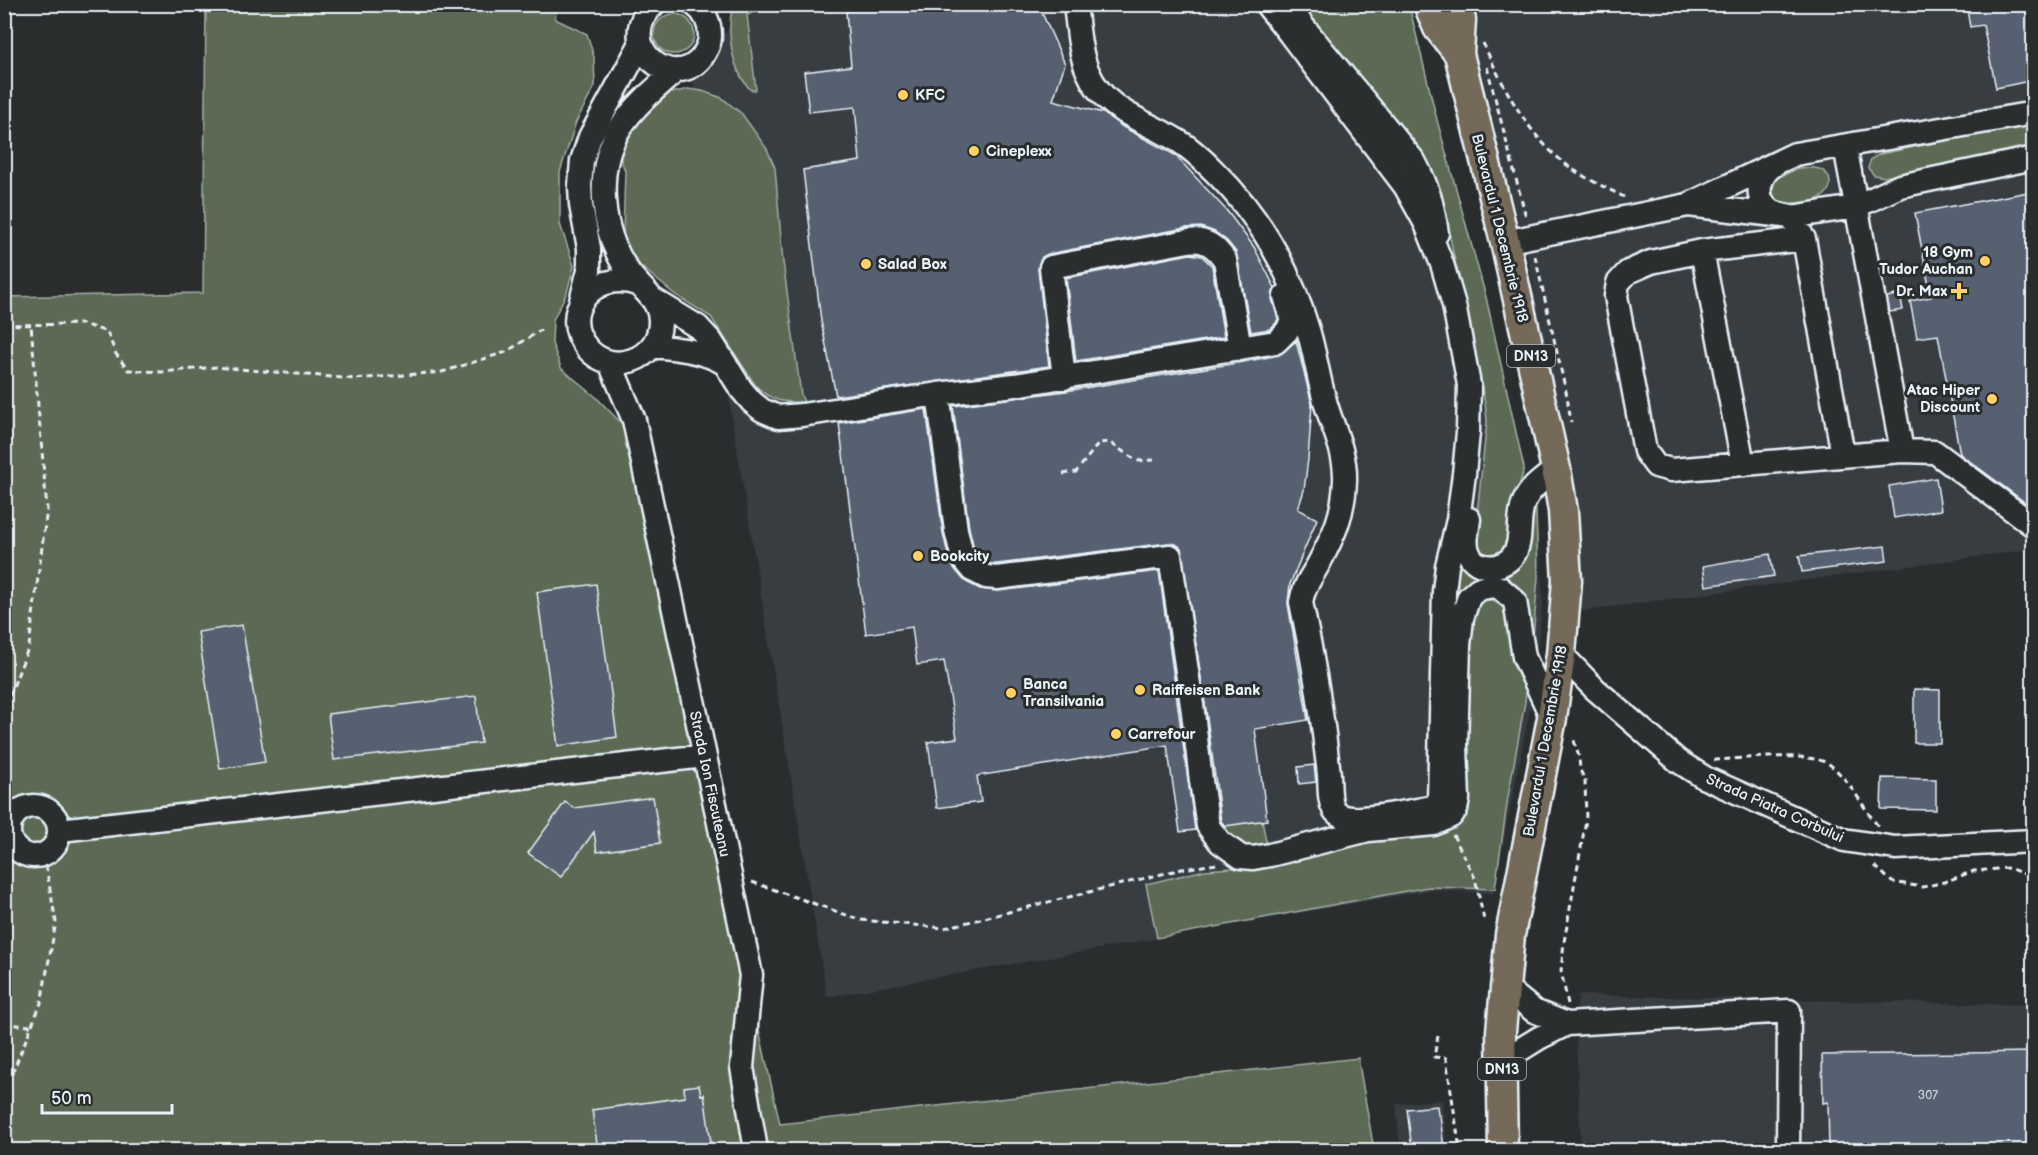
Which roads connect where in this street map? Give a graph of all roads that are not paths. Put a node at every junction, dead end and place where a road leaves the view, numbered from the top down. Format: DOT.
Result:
graph roads {
  1 [pos="654,4"];
  2 [pos="694,4"];
  3 [pos="720,4"];
  4 [pos="1075,4"];
  5 [pos="1266,4"];
  6 [pos="1289,4"];
  7 [pos="1428,4"];
  8 [pos="1457,4"];
  9 [pos="710,28"];
  10 [pos="640,45"];
  11 [pos="1459,54"];
  12 [pos="677,70"];
  13 [pos="2034,112"];
  14 [pos="1845,146"];
  15 [pos="1187,154"];
  16 [pos="2034,158"];
  17 [pos="1777,163"];
  18 [pos="1688,205"];
  19 [pos="1855,207"];
  20 [pos="1791,217"];
  21 [pos="1430,219"];
  22 [pos="1804,239"];
  23 [pos="1505,242"];
  24 [pos="1702,251"];
  25 [pos="637,284"];
  26 [pos="654,300"];
  27 [pos="580,304"];
  28 [pos="653,346"];
  29 [pos="1240,349"];
  30 [pos="634,360"];
  31 [pos="610,363"];
  32 [pos="724,363"];
  33 [pos="1064,378"];
  34 [pos="1468,385"];
  35 [pos="938,394"];
  36 [pos="634,420"];
  37 [pos="1902,451"];
  38 [pos="1843,455"];
  39 [pos="1743,464"];
  40 [pos="1556,469"];
  41 [pos="2034,526"];
  42 [pos="1561,654"];
  43 [pos="1562,727"];
  44 [pos="704,756"];
  45 [pos="60,830"];
  46 [pos="2034,841"];
  47 [pos="1505,987"];
  48 [pos="1576,1023"];
  49 [pos="1502,1060"];
  50 [pos="756,1150"];
  51 [pos="1503,1150"];
  52 [pos="1788,1150"];
  1 -- 10 [label="street"];
  2 -- 9 [label="street"];
  3 -- 9 [label="street"];
  4 -- 15 [label="street"];
  5 -- 21 [label="street"];
  6 -- 21 [label="street"];
  7 -- 11 [label="main road, Bulevardul 1 Decembrie 1918 / DN13"];
  8 -- 11 [label="main road, Bulevardul 1 Decembrie 1918 / DN13"];
  9 -- 12 [label="street"];
  10 -- 12 [label="street"];
  10 -- 27 [label="street"];
  11 -- 23 [label="main road, Bulevardul 1 Decembrie 1918 / DN13"];
  12 -- 25 [label="street"];
  13 -- 14 [label="street"];
  14 -- 17 [label="street"];
  14 -- 19 [label="street"];
  15 -- 29 [label="street"];
  15 -- 34 [label="street"];
  16 -- 19 [label="street"];
  17 -- 18 [label="street"];
  17 -- 20 [label="street"];
  18 -- 20 [label="street"];
  18 -- 23 [label="street"];
  19 -- 20 [label="street"];
  19 -- 37 [label="street"];
  20 -- 22 [label="street"];
  21 -- 34 [label="street"];
  22 -- 24 [label="street"];
  22 -- 38 [label="street"];
  23 -- 40 [label="main road, Bulevardul 1 Decembrie 1918 / DN13"];
  24 -- 39 [label="street"];
  24 -- 39 [label="street"];
  25 -- 26 [label="street"];
  25 -- 27 [label="street"];
  26 -- 28 [label="street"];
  26 -- 32 [label="street"];
  27 -- 31 [label="street"];
  28 -- 30 [label="street"];
  28 -- 32 [label="street"];
  29 -- 33 [label="street"];
  29 -- 33 [label="street"];
  30 -- 31 [label="street"];
  30 -- 36 [label="street, Strada Ion Fiscuteanu"];
  31 -- 36 [label="street, Strada Ion Fiscuteanu"];
  32 -- 35 [label="street"];
  33 -- 35 [label="street"];
  34 -- 40 [label="street"];
  35 -- 43 [label="street"];
  36 -- 44 [label="street, Strada Ion Fiscuteanu"];
  37 -- 38 [label="street"];
  37 -- 41 [label="street"];
  38 -- 39 [label="street"];
  40 -- 42 [label="main road, Bulevardul 1 Decembrie 1918 / DN13"];
  42 -- 43 [label="main road, Bulevardul 1 Decembrie 1918 / DN13"];
  42 -- 46 [label="street, Strada Piatra Corbului"];
  43 -- 47 [label="main road, Bulevardul 1 Decembrie 1918 / DN13"];
  44 -- 45 [label="street"];
  44 -- 50 [label="street, Strada Ion Fiscuteanu"];
  45 -- 45 [label="street"];
  47 -- 48 [label="street"];
  47 -- 49 [label="main road, Bulevardul 1 Decembrie 1918 / DN13"];
  48 -- 49 [label="street"];
  48 -- 52 [label="street"];
  49 -- 51 [label="main road, Bulevardul 1 Decembrie 1918 / DN13"];
}
